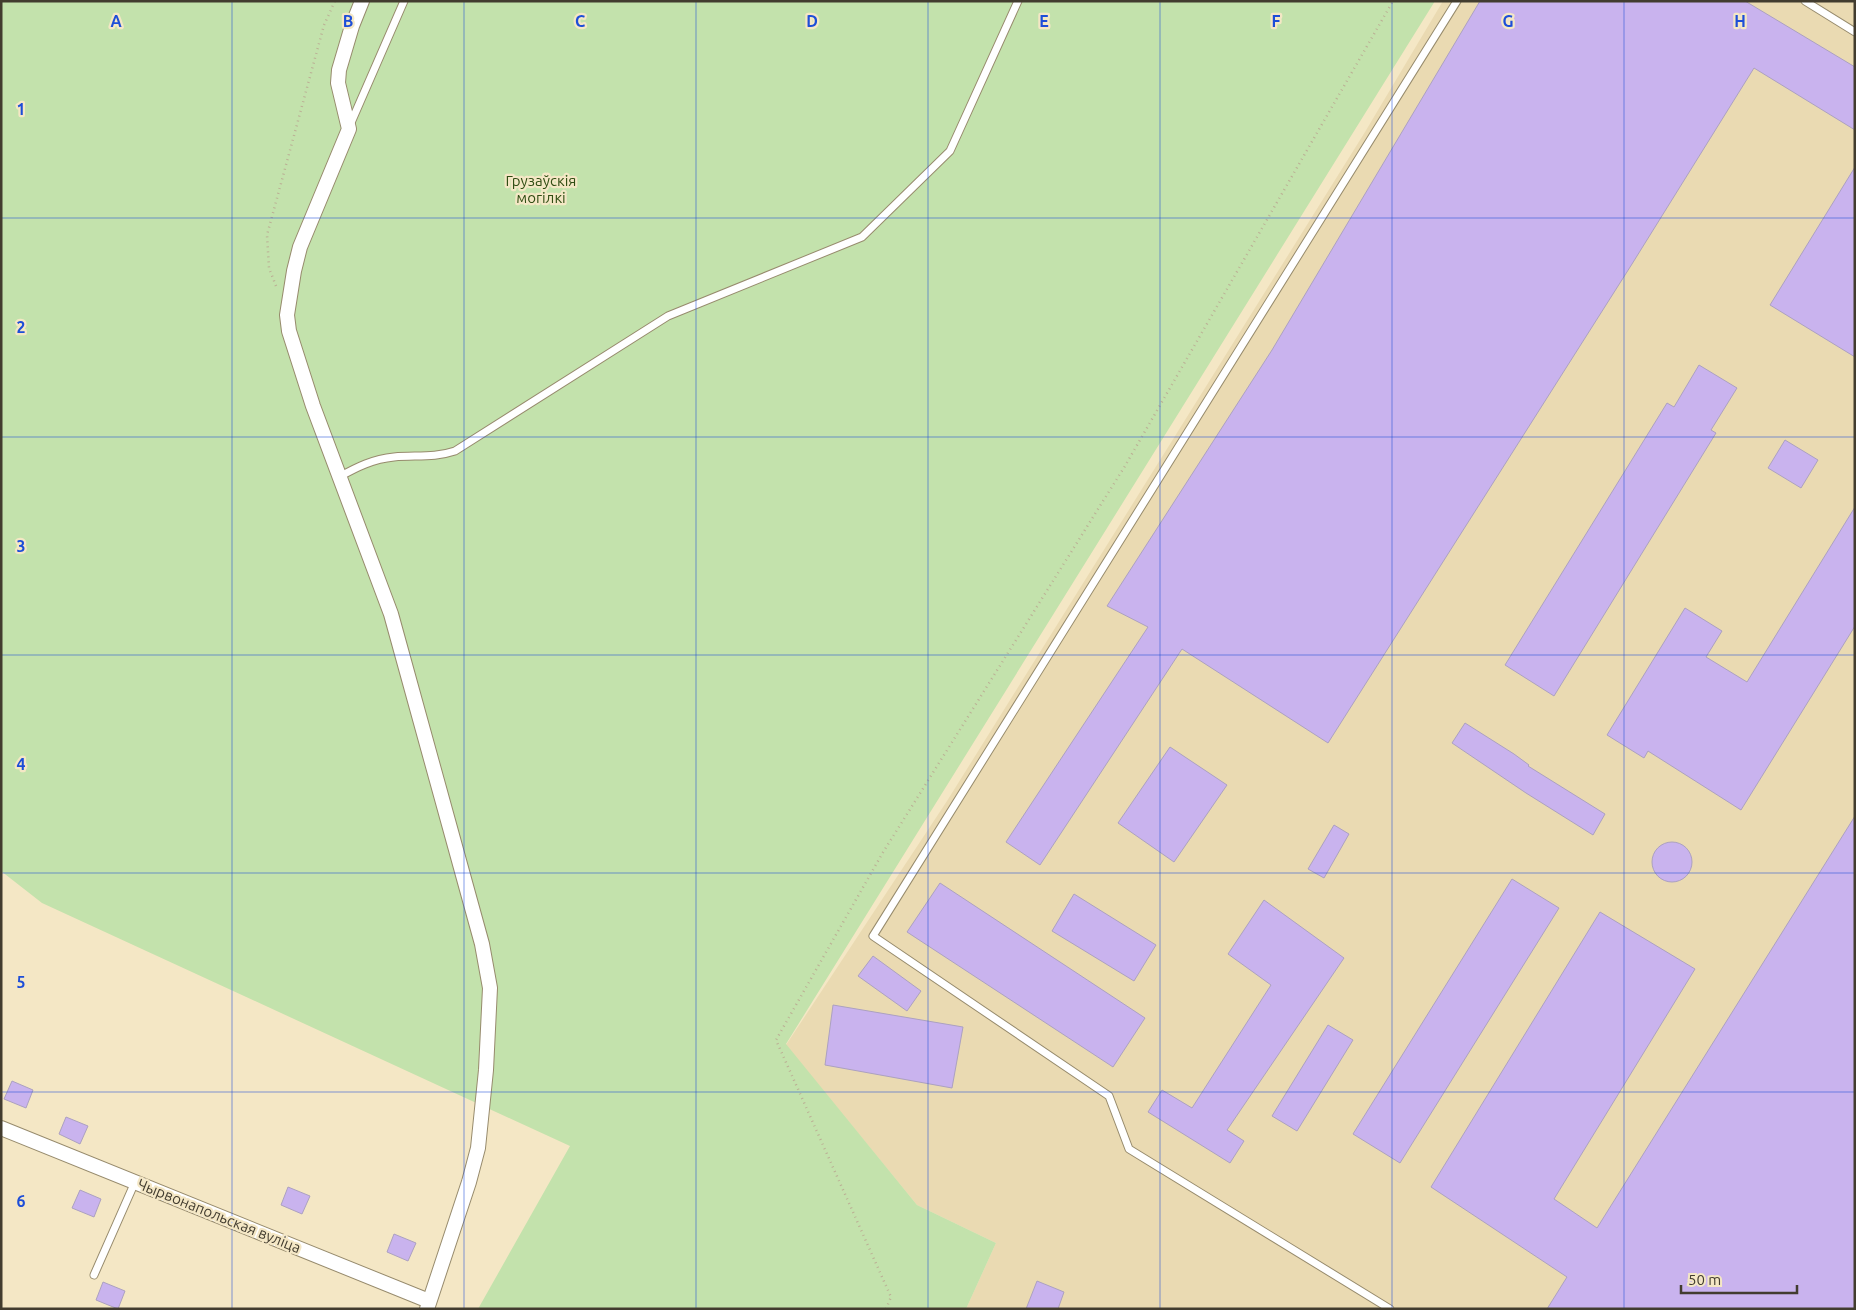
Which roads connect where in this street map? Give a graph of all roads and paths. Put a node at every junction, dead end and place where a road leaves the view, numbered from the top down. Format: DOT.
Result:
graph roads {
  1 [pos="335,1"];
  2 [pos="362,1"];
  3 [pos="404,1"];
  4 [pos="1018,1"];
  5 [pos="1393,1"];
  6 [pos="1457,1"];
  7 [pos="1805,1"];
  8 [pos="1855,32"];
  9 [pos="348,129"];
  10 [pos="278,292"];
  11 [pos="338,477"];
  12 [pos="1,1128"];
  13 [pos="135,1182"];
  14 [pos="94,1275"];
  15 [pos="428,1305"];
  16 [pos="886,1309"];
  17 [pos="1390,1309"];
  1 -- 10 [label="path"];
  2 -- 9 [label="street"];
  3 -- 9 [label="lane"];
  4 -- 11 [label="lane"];
  5 -- 16 [label="path"];
  6 -- 17 [label="lane"];
  7 -- 8 [label="lane"];
  9 -- 11 [label="street"];
  11 -- 15 [label="street"];
  12 -- 13 [label="street, Чырвонапольская вуліца"];
  13 -- 14 [label="lane"];
  13 -- 15 [label="street, Чырвонапольская вуліца"];
}
